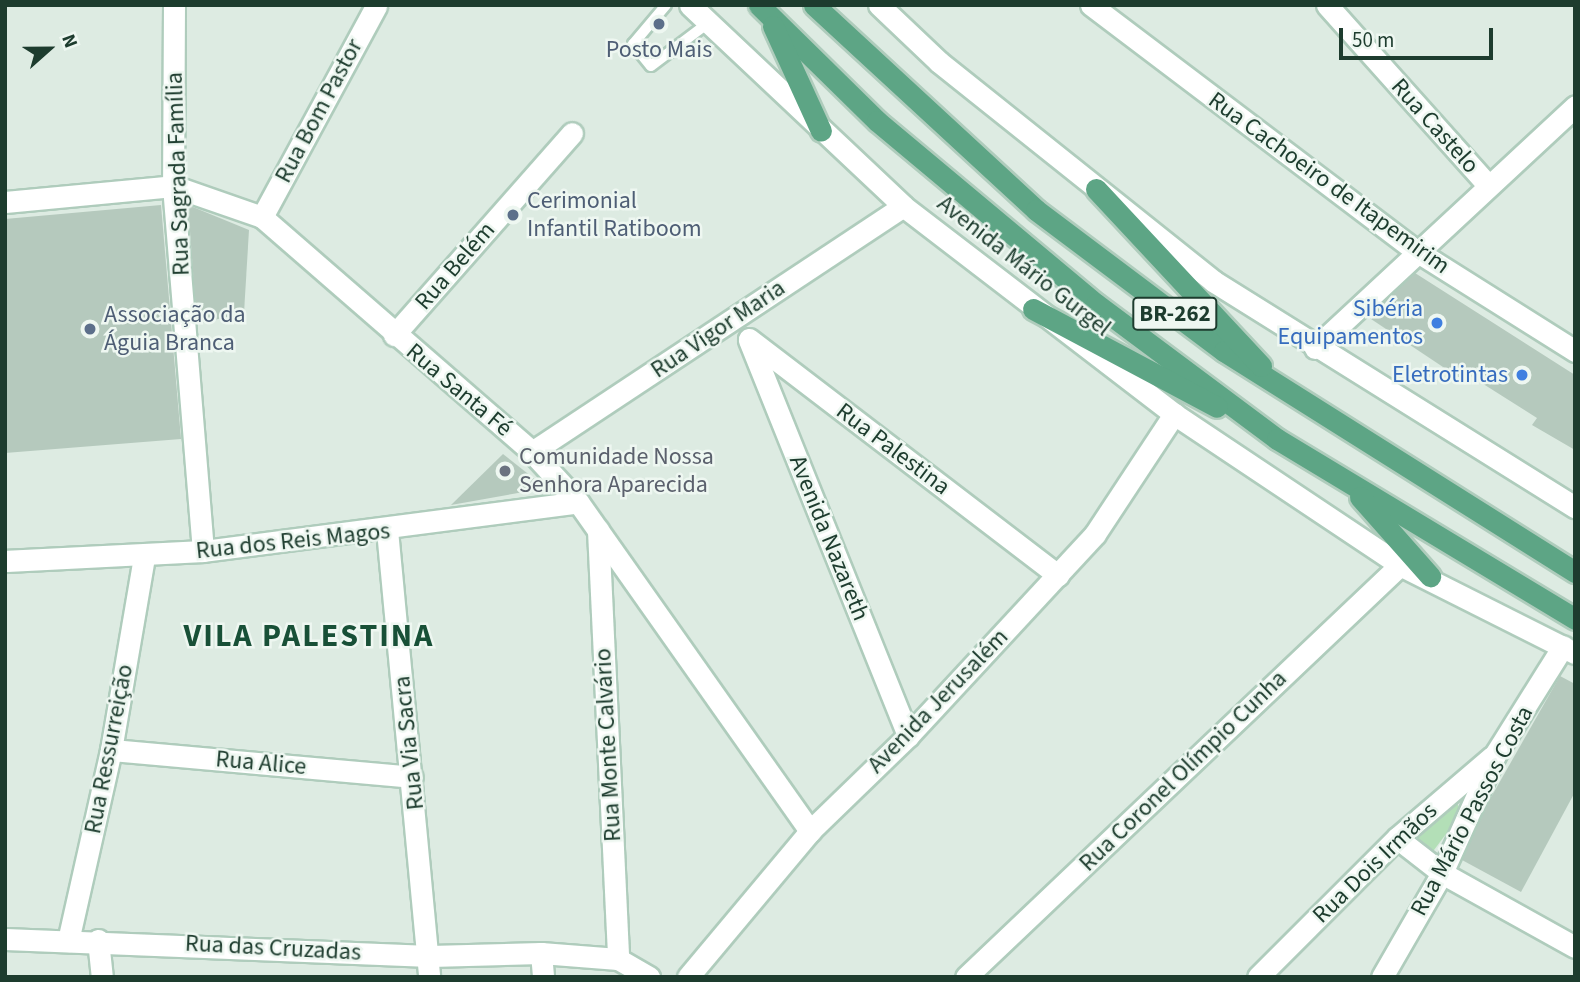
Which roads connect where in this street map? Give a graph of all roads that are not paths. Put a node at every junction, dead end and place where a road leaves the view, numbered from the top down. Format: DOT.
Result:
graph roads {
  1 [pos="174,5"];
  2 [pos="666,5"];
  3 [pos="690,5"];
  4 [pos="814,5"];
  5 [pos="879,5"];
  6 [pos="1091,5"];
  7 [pos="1327,5"];
  8 [pos="376,6"];
  9 [pos="763,10"];
  10 [pos="708,23"];
  11 [pos="1575,106"];
  12 [pos="821,131"];
  13 [pos="572,133"];
  14 [pos="1486,183"];
  15 [pos="173,186"];
  16 [pos="1096,189"];
  17 [pos="5,202"];
  18 [pos="903,206"];
  19 [pos="262,217"];
  20 [pos="1418,252"];
  21 [pos="1033,309"];
  22 [pos="729,322"];
  23 [pos="394,335"];
  24 [pos="749,340"];
  25 [pos="1315,348"];
  26 [pos="1575,351"];
  27 [pos="1289,396"];
  28 [pos="1174,414"];
  29 [pos="1277,439"];
  30 [pos="533,452"];
  31 [pos="1344,480"];
  32 [pos="578,502"];
  33 [pos="1575,508"];
  34 [pos="387,530"];
  35 [pos="598,530"];
  36 [pos="203,551"];
  37 [pos="144,556"];
  38 [pos="5,561"];
  39 [pos="1400,565"];
  40 [pos="1575,572"];
  41 [pos="1058,575"];
  42 [pos="1430,576"];
  43 [pos="1575,619"];
  44 [pos="1569,649"];
  45 [pos="908,736"];
  46 [pos="111,750"];
  47 [pos="1496,753"];
  48 [pos="412,776"];
  49 [pos="810,831"];
  50 [pos="1397,838"];
  51 [pos="1442,873"];
  52 [pos="5,939"];
  53 [pos="68,940"];
  54 [pos="98,940"];
  55 [pos="1575,947"];
  56 [pos="541,953"];
  57 [pos="618,959"];
  58 [pos="429,966"];
  59 [pos="102,977"];
  60 [pos="543,977"];
  61 [pos="649,977"];
  62 [pos="688,977"];
  63 [pos="966,977"];
  64 [pos="1258,977"];
  65 [pos="1382,977"];
  1 -- 15 [label="street, Rua Sagrada Família"];
  2 -- 10 [label="lane"];
  3 -- 10 [label="street, Avenida Mário Gurgel"];
  4 -- 27 [label="main road, BR-262"];
  5 -- 16 [label="street, BR-262"];
  6 -- 20 [label="street, Rua Cachoeiro de Itapemirim"];
  7 -- 14 [label="street, Rua Castelo"];
  8 -- 19 [label="street, Rua Bom Pastor"];
  9 -- 12 [label="main road"];
  9 -- 29 [label="main road, Avenida Mário Gurgel / BR-262"];
  10 -- 12 [label="street, Avenida Mário Gurgel"];
  11 -- 14 [label="street"];
  12 -- 18 [label="street, Avenida Mário Gurgel"];
  13 -- 23 [label="street, Rua Belém"];
  14 -- 20 [label="street"];
  15 -- 17 [label="street, Rua Santa Fé"];
  15 -- 19 [label="street, Rua Santa Fé"];
  15 -- 36 [label="street, Rua Sagrada Família"];
  16 -- 25 [label="street, BR-262"];
  16 -- 27 [label="main road"];
  18 -- 21 [label="street, Avenida Mário Gurgel"];
  18 -- 22 [label="street, Rua Vigor Maria"];
  19 -- 23 [label="street, Rua Santa Fé"];
  20 -- 25 [label="street"];
  20 -- 26 [label="street, Rua Cachoeiro de Itapemirim"];
  21 -- 28 [label="street, Avenida Mário Gurgel"];
  21 -- 29 [label="main road"];
  22 -- 24 [label="street, Rua Palestina"];
  22 -- 30 [label="street, Rua Vigor Maria"];
  23 -- 30 [label="street, Rua Santa Fé"];
  24 -- 41 [label="street, Rua Palestina"];
  24 -- 45 [label="street, Avenida Nazareth"];
  25 -- 33 [label="street, BR-262"];
  27 -- 40 [label="main road, BR-262"];
  28 -- 39 [label="street, Avenida Mário Gurgel"];
  28 -- 41 [label="street, Avenida Jerusalém"];
  29 -- 31 [label="main road, Avenida Mário Gurgel / BR-262"];
  30 -- 32 [label="street, Rua Santa Fé"];
  31 -- 42 [label="main road"];
  31 -- 43 [label="main road, Avenida Mário Gurgel / BR-262"];
  32 -- 34 [label="street, Rua dos Reis Magos"];
  32 -- 35 [label="street, Rua Santa Fé"];
  34 -- 36 [label="street, Rua dos Reis Magos"];
  34 -- 48 [label="street, Rua Via Sacra"];
  35 -- 49 [label="street, Rua Santa Fé"];
  35 -- 57 [label="street, Rua Monte Calvário"];
  36 -- 37 [label="street, Rua dos Reis Magos"];
  37 -- 38 [label="street, Rua dos Reis Magos"];
  37 -- 46 [label="street, Rua Ressurreição"];
  39 -- 42 [label="street, Avenida Mário Gurgel"];
  39 -- 63 [label="street, Rua Coronel Olímpio Cunha"];
  41 -- 45 [label="street, Avenida Jerusalém"];
  42 -- 44 [label="street, Avenida Mário Gurgel"];
  44 -- 47 [label="street, Rua Mário Passos Costa"];
  45 -- 49 [label="street, Avenida Jerusalém"];
  46 -- 48 [label="street, Rua Alice"];
  46 -- 53 [label="street, Rua Ressurreição"];
  47 -- 50 [label="street, Rua Dois Irmãos"];
  47 -- 51 [label="street, Rua Mário Passos Costa"];
  48 -- 58 [label="street, Rua Via Sacra"];
  49 -- 62 [label="street, Avenida Jerusalém"];
  50 -- 51 [label="street"];
  50 -- 64 [label="street, Rua Dois Irmãos"];
  51 -- 55 [label="street"];
  51 -- 65 [label="street, Rua Mário Passos Costa"];
  52 -- 53 [label="street, Rua das Cruzadas"];
  53 -- 54 [label="street, Rua das Cruzadas"];
  54 -- 58 [label="street, Rua das Cruzadas"];
  54 -- 59 [label="street"];
  56 -- 57 [label="street, Rua das Cruzadas"];
  56 -- 58 [label="street, Rua das Cruzadas"];
  56 -- 60 [label="street"];
  57 -- 61 [label="street, Rua das Cruzadas"];
}
